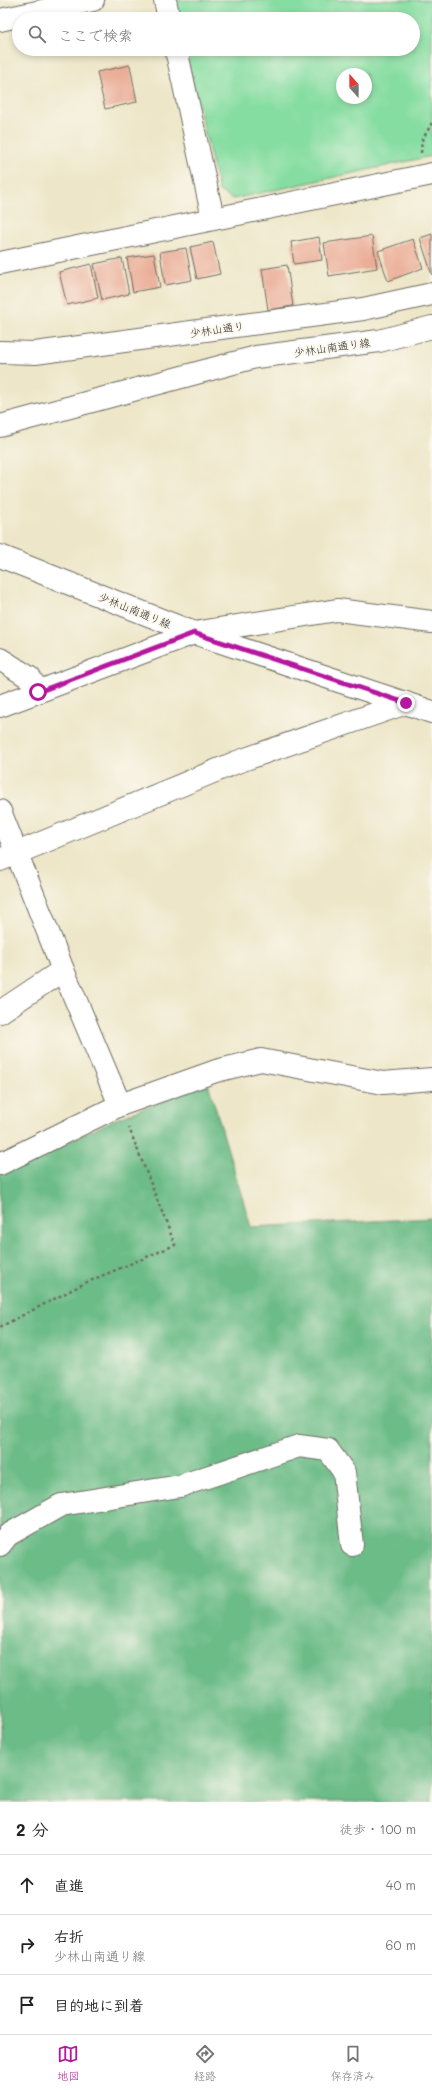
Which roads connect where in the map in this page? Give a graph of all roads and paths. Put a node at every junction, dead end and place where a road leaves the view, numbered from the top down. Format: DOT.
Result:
graph roads {
  1 [pos="93,0"];
  2 [pos="165,0"];
  3 [pos="37,12"];
  4 [pos="168,12"];
  5 [pos="12,17"];
  6 [pos="0,20"];
  7 [pos="178,56"];
  8 [pos="432,123"];
  9 [pos="428,175"];
  10 [pos="213,218"];
  11 [pos="0,262"];
  12 [pos="432,294"];
  13 [pos="432,327"];
  14 [pos="0,352"];
  15 [pos="0,426"];
  16 [pos="0,556"];
  17 [pos="432,622"];
  18 [pos="194,633"];
  19 [pos="0,659"];
  20 [pos="38,692"];
  21 [pos="406,703"];
  22 [pos="0,706"];
  23 [pos="432,712"];
  24 [pos="0,811"];
  25 [pos="8,857"];
  26 [pos="63,970"];
  27 [pos="0,1012"];
  28 [pos="432,1079"];
  29 [pos="120,1105"];
  30 [pos="0,1164"];
  31 [pos="0,1327"];
  32 [pos="0,1545"];
  33 [pos="352,1545"];
  1 -- 3 [label="street"];
  2 -- 4 [label="street"];
  5 -- 6 [label="street"];
  7 -- 10 [label="street"];
  8 -- 9 [label="path"];
  9 -- 10 [label="street"];
  10 -- 11 [label="street"];
  12 -- 14 [label="street, 少林山通り"];
  13 -- 15 [label="street, 少林山南通り線"];
  16 -- 18 [label="street, 少林山南通り線"];
  17 -- 18 [label="street"];
  18 -- 20 [label="street"];
  18 -- 21 [label="street, 少林山南通り線"];
  19 -- 20 [label="street"];
  20 -- 22 [label="street"];
  21 -- 23 [label="street, 少林山南通り線"];
  21 -- 25 [label="street"];
  24 -- 25 [label="street"];
  25 -- 26 [label="street"];
  26 -- 27 [label="street"];
  26 -- 29 [label="street"];
  28 -- 29 [label="street"];
  29 -- 30 [label="street"];
  29 -- 31 [label="path"];
  32 -- 33 [label="street"];
}
